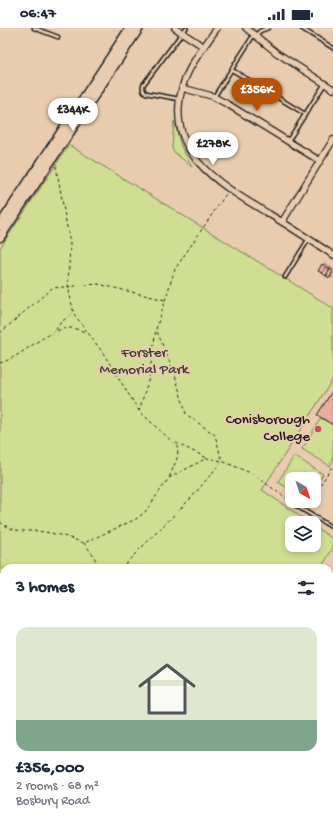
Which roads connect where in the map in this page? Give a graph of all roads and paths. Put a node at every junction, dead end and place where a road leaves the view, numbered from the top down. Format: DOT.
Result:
graph roads {
  1 [pos="34,28"];
  2 [pos="130,28"];
  3 [pos="139,28"];
  4 [pos="175,28"];
  5 [pos="217,28"];
  6 [pos="246,28"];
  7 [pos="268,28"];
  8 [pos="301,28"];
  9 [pos="185,31"];
  10 [pos="254,36"];
  11 [pos="58,37"];
  12 [pos="204,47"];
  13 [pos="333,48"];
  14 [pos="232,70"];
  15 [pos="325,84"];
  16 [pos="182,88"];
  17 [pos="333,90"];
  18 [pos="214,97"];
  19 [pos="180,99"];
  20 [pos="305,114"];
  21 [pos="333,140"];
  22 [pos="288,142"];
  23 [pos="320,161"];
  24 [pos="56,162"];
  25 [pos="229,190"];
  26 [pos="4,222"];
  27 [pos="282,222"];
  28 [pos="0,237"];
  29 [pos="309,239"];
  30 [pos="333,255"];
  31 [pos="285,277"];
  32 [pos="68,286"];
  33 [pos="166,300"];
  34 [pos="73,313"];
  35 [pos="156,329"];
  36 [pos="56,330"];
  37 [pos="86,332"];
  38 [pos="0,333"];
  39 [pos="0,363"];
  40 [pos="139,411"];
  41 [pos="175,442"];
  42 [pos="207,458"];
  43 [pos="222,461"];
  44 [pos="333,465"];
  45 [pos="169,478"];
  46 [pos="321,484"];
  47 [pos="285,498"];
  48 [pos="299,508"];
  49 [pos="306,508"];
  50 [pos="304,511"];
  51 [pos="0,522"];
  52 [pos="333,528"];
  53 [pos="84,542"];
  54 [pos="97,564"];
  55 [pos="124,564"];
  1 -- 11 [label="lane"];
  2 -- 26 [label="street"];
  3 -- 26 [label="street"];
  4 -- 9 [label="street"];
  5 -- 12 [label="street"];
  6 -- 10 [label="street"];
  7 -- 10 [label="lane"];
  8 -- 13 [label="lane"];
  9 -- 12 [label="street"];
  9 -- 19 [label="lane"];
  10 -- 14 [label="lane"];
  10 -- 15 [label="street"];
  12 -- 16 [label="street"];
  14 -- 18 [label="lane"];
  14 -- 20 [label="lane"];
  15 -- 17 [label="street"];
  15 -- 20 [label="lane"];
  16 -- 18 [label="street"];
  16 -- 19 [label="street"];
  18 -- 22 [label="street"];
  19 -- 25 [label="street"];
  20 -- 22 [label="lane"];
  21 -- 23 [label="street"];
  22 -- 23 [label="street"];
  23 -- 27 [label="street"];
  24 -- 32 [label="path"];
  25 -- 27 [label="street"];
  25 -- 33 [label="path"];
  26 -- 28 [label="street"];
  27 -- 29 [label="street"];
  29 -- 30 [label="street"];
  29 -- 31 [label="lane"];
  32 -- 33 [label="path"];
  32 -- 34 [label="path"];
  32 -- 38 [label="path"];
  33 -- 35 [label="path"];
  34 -- 36 [label="path"];
  34 -- 37 [label="path"];
  35 -- 40 [label="path"];
  35 -- 43 [label="path"];
  36 -- 37 [label="path"];
  36 -- 39 [label="path"];
  37 -- 40 [label="path"];
  40 -- 41 [label="path"];
  41 -- 42 [label="path"];
  41 -- 45 [label="path"];
  42 -- 43 [label="path"];
  42 -- 45 [label="path"];
  43 -- 47 [label="path"];
  43 -- 55 [label="path"];
  44 -- 46 [label="path"];
  45 -- 53 [label="path"];
  48 -- 50 [label="lane"];
  49 -- 50 [label="path"];
  50 -- 52 [label="lane"];
  51 -- 53 [label="path"];
  53 -- 54 [label="path"];
}
